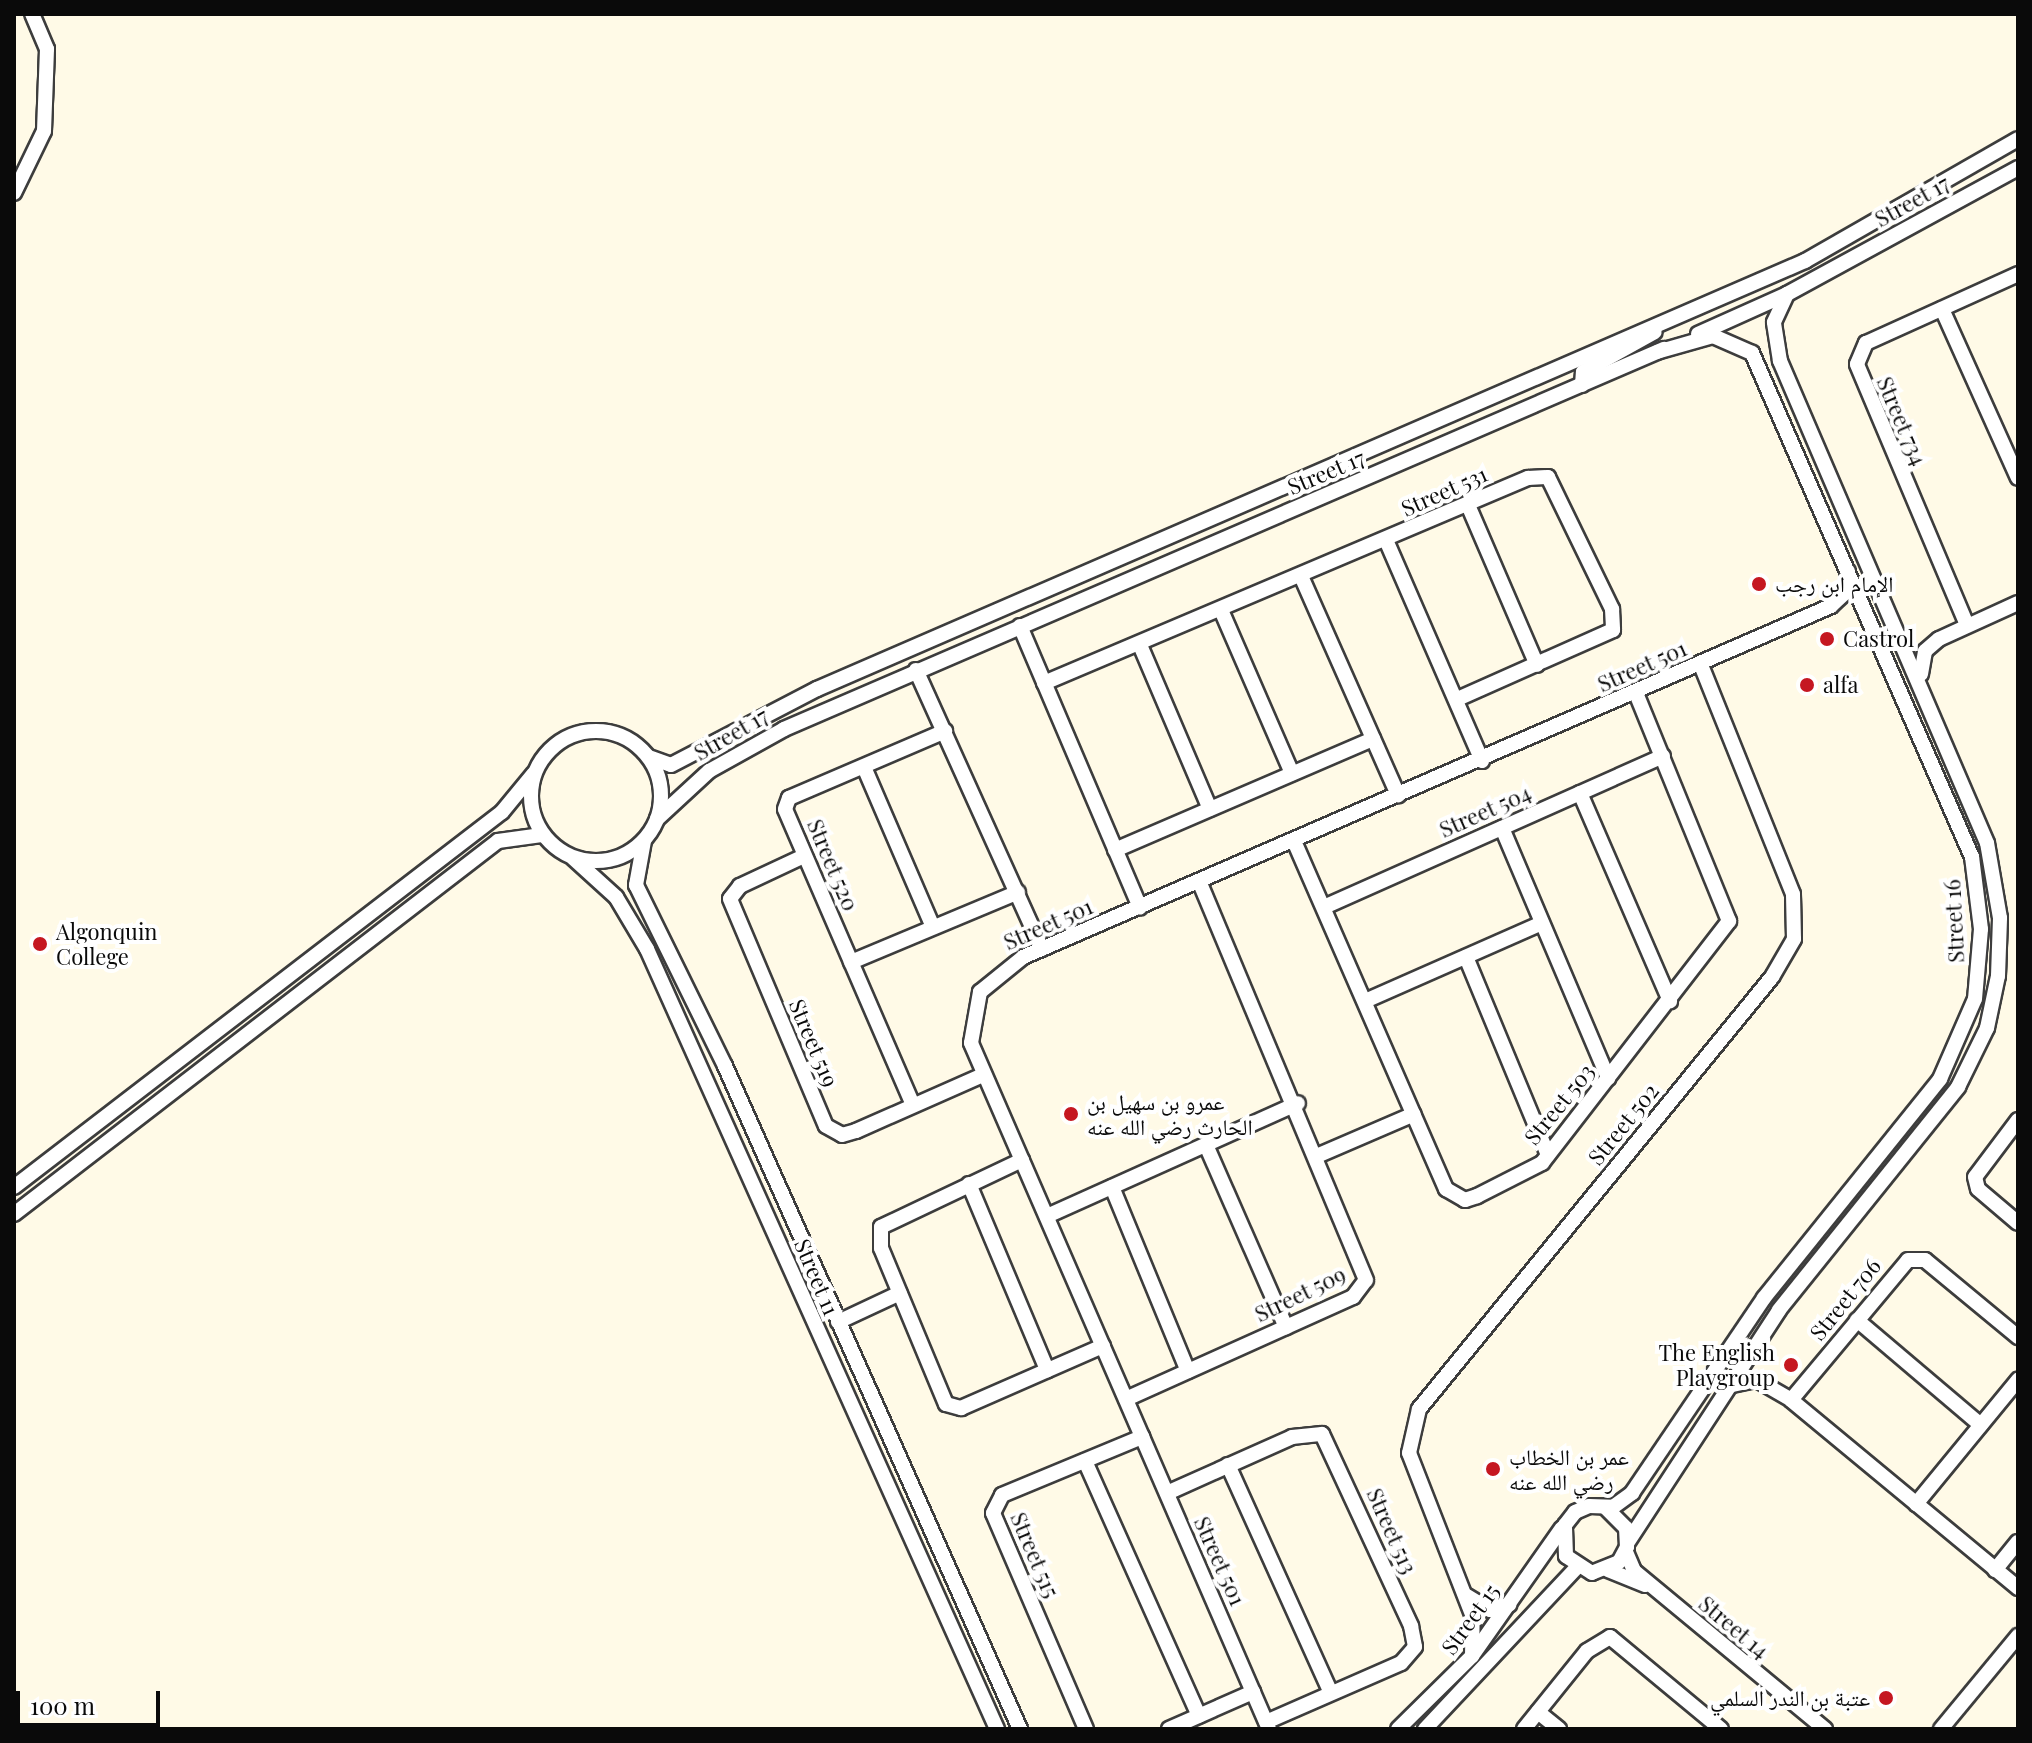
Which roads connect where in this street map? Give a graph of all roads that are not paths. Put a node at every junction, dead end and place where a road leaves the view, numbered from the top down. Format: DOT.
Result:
graph roads {
  1 [pos="32,14"];
  2 [pos="2018,139"];
  3 [pos="2018,168"];
  4 [pos="14,193"];
  5 [pos="2018,274"];
  6 [pos="1787,294"];
  7 [pos="1942,309"];
  8 [pos="1667,321"];
  9 [pos="1657,352"];
  10 [pos="1582,385"];
  11 [pos="1782,420"];
  12 [pos="2018,478"];
  13 [pos="1468,505"];
  14 [pos="1850,521"];
  15 [pos="1386,540"];
  16 [pos="1164,542"];
  17 [pos="1848,571"];
  18 [pos="1301,576"];
  19 [pos="1104,593"];
  20 [pos="2018,603"];
  21 [pos="1831,606"];
  22 [pos="1221,610"];
  23 [pos="1869,620"];
  24 [pos="1967,625"];
  25 [pos="1020,626"];
  26 [pos="1898,628"];
  27 [pos="1939,639"];
  28 [pos="1140,645"];
  29 [pos="1700,663"];
  30 [pos="1537,665"];
  31 [pos="916,670"];
  32 [pos="1044,683"];
  33 [pos="1922,686"];
  34 [pos="1636,693"];
  35 [pos="1457,699"];
  36 [pos="945,731"];
  37 [pos="1373,739"];
  38 [pos="1663,756"];
  39 [pos="649,757"];
  40 [pos="1482,761"];
  41 [pos="864,767"];
  42 [pos="534,773"];
  43 [pos="1292,773"];
  44 [pos="1580,793"];
  45 [pos="1398,795"];
  46 [pos="1210,809"];
  47 [pos="657,819"];
  48 [pos="1502,828"];
  49 [pos="542,835"];
  50 [pos="644,841"];
  51 [pos="1294,841"];
  52 [pos="1115,850"];
  53 [pos="804,856"];
  54 [pos="573,858"];
  55 [pos="1200,883"];
  56 [pos="1018,892"];
  57 [pos="1324,907"];
  58 [pos="1140,908"];
  59 [pos="1542,923"];
  60 [pos="933,927"];
  61 [pos="1042,949"];
  62 [pos="1466,957"];
  63 [pos="851,962"];
  64 [pos="1365,1001"];
  65 [pos="1670,1001"];
  66 [pos="983,1075"];
  67 [pos="1608,1078"];
  68 [pos="1298,1103"];
  69 [pos="913,1105"];
  70 [pos="1917,1111"];
  71 [pos="1414,1114"];
  72 [pos="2018,1120"];
  73 [pos="1206,1145"];
  74 [pos="1319,1155"];
  75 [pos="1548,1155"];
  76 [pos="1022,1160"];
  77 [pos="969,1184"];
  78 [pos="1879,1186"];
  79 [pos="14,1187"];
  80 [pos="1112,1187"];
  81 [pos="14,1214"];
  82 [pos="1047,1216"];
  83 [pos="2018,1223"];
  84 [pos="1814,1233"];
  85 [pos="900,1293"];
  86 [pos="1779,1310"];
  87 [pos="1857,1320"];
  88 [pos="838,1322"];
  89 [pos="1286,1327"];
  90 [pos="2018,1337"];
  91 [pos="1757,1341"];
  92 [pos="1103,1346"];
  93 [pos="1047,1370"];
  94 [pos="1188,1371"];
  95 [pos="2018,1380"];
  96 [pos="1769,1386"];
  97 [pos="1725,1389"];
  98 [pos="844,1396"];
  99 [pos="1126,1399"];
  100 [pos="1791,1400"];
  101 [pos="1981,1425"];
  102 [pos="1142,1437"];
  103 [pos="1085,1461"];
  104 [pos="1228,1465"];
  105 [pos="901,1466"];
  106 [pos="1167,1493"];
  107 [pos="1916,1504"];
  108 [pos="1605,1507"];
  109 [pos="898,1518"];
  110 [pos="1565,1525"];
  111 [pos="2018,1542"];
  112 [pos="1627,1547"];
  113 [pos="1577,1567"];
  114 [pos="1608,1570"];
  115 [pos="1995,1570"];
  116 [pos="955,1587"];
  117 [pos="1653,1587"];
  118 [pos="2018,1588"];
  119 [pos="1464,1593"];
  120 [pos="1509,1605"];
  121 [pos="2018,1636"];
  122 [pos="1472,1656"];
  123 [pos="1253,1692"];
  124 [pos="1331,1693"];
  125 [pos="1538,1712"];
  126 [pos="1199,1716"];
  127 [pos="1267,1725"];
  128 [pos="997,1729"];
  129 [pos="1020,1729"];
  130 [pos="1086,1729"];
  131 [pos="1169,1729"];
  132 [pos="1398,1729"];
  133 [pos="1425,1729"];
  134 [pos="1524,1729"];
  135 [pos="1559,1729"];
  136 [pos="1721,1729"];
  137 [pos="1825,1729"];
  138 [pos="1941,1729"];
  1 -- 4 [label="street"];
  2 -- 8 [label="street, Street 17"];
  3 -- 6 [label="street, Street 17"];
  5 -- 7 [label="street, Street 734"];
  6 -- 9 [label="street, Street 17"];
  6 -- 14 [label="street, Street 16"];
  7 -- 12 [label="street"];
  7 -- 24 [label="street, Street 734"];
  8 -- 10 [label="street"];
  8 -- 16 [label="street, Street 17"];
  9 -- 10 [label="street, Street 17"];
  9 -- 11 [label="street, Street 16"];
  10 -- 19 [label="street, Street 17"];
  11 -- 14 [label="street"];
  11 -- 17 [label="street, Street 16"];
  13 -- 15 [label="street, Street 531"];
  13 -- 30 [label="street"];
  13 -- 30 [label="street, Street 531"];
  14 -- 26 [label="street, Street 16"];
  15 -- 18 [label="street, Street 531"];
  15 -- 35 [label="street"];
  16 -- 19 [label="street"];
  16 -- 39 [label="street, Street 17"];
  17 -- 21 [label="street"];
  17 -- 23 [label="street, Street 16"];
  18 -- 22 [label="street, Street 531"];
  18 -- 37 [label="street"];
  19 -- 25 [label="street, Street 17"];
  20 -- 24 [label="street"];
  21 -- 23 [label="street"];
  21 -- 29 [label="street, Street 501"];
  22 -- 28 [label="street, Street 531"];
  22 -- 43 [label="street"];
  23 -- 70 [label="street, Street 16"];
  24 -- 27 [label="street"];
  25 -- 31 [label="street, Street 17"];
  25 -- 32 [label="street"];
  26 -- 27 [label="street"];
  26 -- 33 [label="street, Street 16"];
  27 -- 33 [label="street"];
  28 -- 32 [label="street, Street 531"];
  28 -- 46 [label="street"];
  29 -- 34 [label="street, Street 501"];
  29 -- 119 [label="street, Street 502"];
  30 -- 35 [label="street, Street 531"];
  31 -- 36 [label="street"];
  31 -- 47 [label="street, Street 17"];
  32 -- 52 [label="street"];
  33 -- 78 [label="street, Street 16"];
  34 -- 38 [label="street, Street 503"];
  34 -- 40 [label="street, Street 501"];
  35 -- 40 [label="street"];
  36 -- 41 [label="street, Street 520"];
  36 -- 56 [label="street"];
  37 -- 43 [label="street"];
  37 -- 45 [label="street"];
  38 -- 44 [label="street, Street 504"];
  38 -- 65 [label="street, Street 503"];
  39 -- 42 [label="street"];
  39 -- 47 [label="street"];
  40 -- 45 [label="street, Street 501"];
  41 -- 53 [label="street, Street 520"];
  41 -- 60 [label="street"];
  42 -- 49 [label="street"];
  42 -- 79 [label="street"];
  43 -- 46 [label="street"];
  44 -- 48 [label="street, Street 504"];
  44 -- 65 [label="street"];
  45 -- 51 [label="street, Street 501"];
  46 -- 52 [label="street"];
  47 -- 50 [label="street"];
  48 -- 57 [label="street, Street 504"];
  48 -- 59 [label="street"];
  49 -- 54 [label="street"];
  49 -- 81 [label="street"];
  50 -- 54 [label="street"];
  50 -- 88 [label="street, Street 11"];
  51 -- 55 [label="street, Street 501"];
  51 -- 57 [label="street, Street 503"];
  52 -- 58 [label="street"];
  53 -- 63 [label="street, Street 520"];
  53 -- 69 [label="street, Street 519"];
  54 -- 98 [label="street, Street 11"];
  55 -- 58 [label="street, Street 501"];
  55 -- 68 [label="street, Street 509"];
  56 -- 60 [label="street"];
  56 -- 61 [label="street"];
  57 -- 64 [label="street, Street 503"];
  58 -- 61 [label="street, Street 501"];
  59 -- 62 [label="street"];
  59 -- 67 [label="street"];
  60 -- 63 [label="street"];
  61 -- 66 [label="street, Street 501"];
  62 -- 64 [label="street"];
  62 -- 75 [label="street"];
  63 -- 69 [label="street, Street 520"];
  64 -- 71 [label="street, Street 503"];
  65 -- 67 [label="street, Street 503"];
  66 -- 69 [label="street, Street 519"];
  66 -- 76 [label="street, Street 501"];
  67 -- 75 [label="street, Street 503"];
  68 -- 73 [label="street"];
  68 -- 74 [label="street, Street 509"];
  70 -- 78 [label="street"];
  70 -- 84 [label="street, Street 16"];
  71 -- 74 [label="street"];
  71 -- 75 [label="street, Street 503"];
  72 -- 83 [label="street"];
  73 -- 80 [label="street"];
  73 -- 89 [label="street"];
  74 -- 89 [label="street, Street 509"];
  76 -- 77 [label="street"];
  76 -- 82 [label="street, Street 501"];
  77 -- 85 [label="street"];
  77 -- 93 [label="street"];
  78 -- 86 [label="street, Street 16"];
  80 -- 82 [label="street"];
  80 -- 94 [label="street"];
  82 -- 92 [label="street, Street 501"];
  84 -- 86 [label="street"];
  84 -- 108 [label="street, Street 16"];
  85 -- 88 [label="street"];
  85 -- 93 [label="street"];
  86 -- 91 [label="street, Street 16"];
  87 -- 90 [label="street, Street 706"];
  87 -- 100 [label="street, Street 706"];
  87 -- 101 [label="street"];
  88 -- 105 [label="street, Street 11"];
  89 -- 94 [label="street, Street 509"];
  91 -- 96 [label="street"];
  91 -- 97 [label="street, Street 16"];
  92 -- 93 [label="street"];
  92 -- 99 [label="street, Street 501"];
  94 -- 99 [label="street, Street 509"];
  95 -- 101 [label="street"];
  96 -- 97 [label="street"];
  96 -- 100 [label="street"];
  97 -- 112 [label="street, Street 16"];
  98 -- 105 [label="street"];
  98 -- 109 [label="street, Street 11"];
  99 -- 102 [label="street, Street 501"];
  100 -- 107 [label="street"];
  101 -- 107 [label="street"];
  102 -- 103 [label="street, Street 515"];
  102 -- 106 [label="street, Street 501"];
  103 -- 126 [label="street"];
  103 -- 130 [label="street, Street 515"];
  104 -- 106 [label="street, Street 513"];
  104 -- 124 [label="street"];
  104 -- 124 [label="street, Street 513"];
  105 -- 116 [label="street, Street 11"];
  106 -- 123 [label="street, Street 501"];
  107 -- 115 [label="street"];
  108 -- 110 [label="street"];
  108 -- 112 [label="street"];
  109 -- 116 [label="street"];
  109 -- 128 [label="street, Street 11"];
  110 -- 113 [label="street"];
  110 -- 120 [label="street, Street 15"];
  111 -- 115 [label="street"];
  112 -- 114 [label="street"];
  112 -- 117 [label="street, Street 14"];
  113 -- 114 [label="street"];
  113 -- 133 [label="street, Street 15"];
  114 -- 117 [label="street, Street 14"];
  115 -- 118 [label="street"];
  116 -- 129 [label="street, Street 11"];
  117 -- 137 [label="street, Street 14"];
  119 -- 120 [label="street"];
  119 -- 122 [label="street, Street 502"];
  120 -- 122 [label="street, Street 15"];
  121 -- 138 [label="street"];
  122 -- 132 [label="street, Street 15"];
  123 -- 126 [label="street"];
  123 -- 127 [label="street, Street 501"];
  124 -- 127 [label="street, Street 513"];
  125 -- 134 [label="street"];
  125 -- 135 [label="street"];
  125 -- 136 [label="street"];
  126 -- 131 [label="street"];
}
